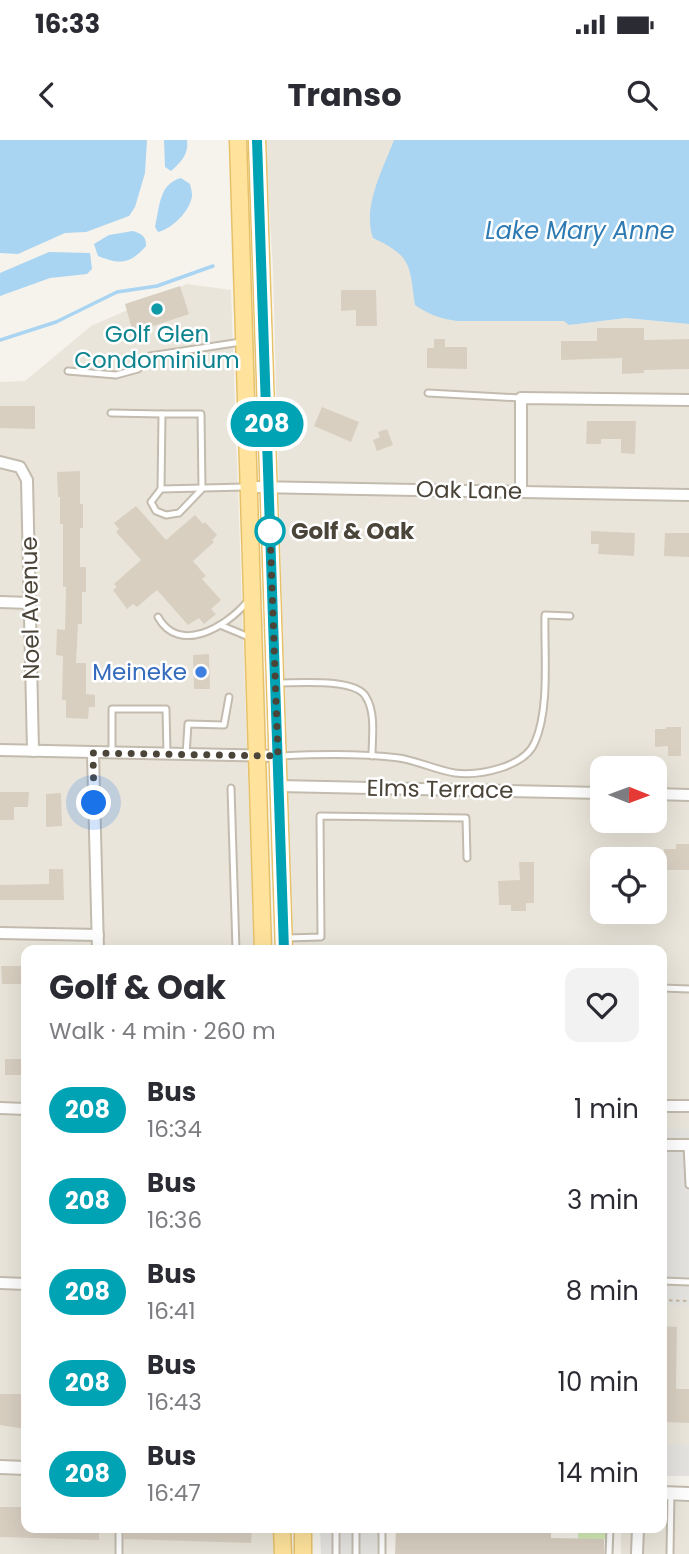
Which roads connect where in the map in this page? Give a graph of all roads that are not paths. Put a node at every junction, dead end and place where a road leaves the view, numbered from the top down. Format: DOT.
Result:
graph roads {
  1 [pos="238,140"];
  2 [pos="257,140"];
  3 [pos="244,341"];
  4 [pos="68,371"];
  5 [pos="428,393"];
  6 [pos="521,398"];
  7 [pos="689,400"];
  8 [pos="111,414"];
  9 [pos="162,414"];
  10 [pos="0,462"];
  11 [pos="248,487"];
  12 [pos="269,487"];
  13 [pos="161,489"];
  14 [pos="202,489"];
  15 [pos="521,491"];
  16 [pos="689,495"];
  17 [pos="252,596"];
  18 [pos="0,602"];
  19 [pos="30,603"];
  20 [pos="570,616"];
  21 [pos="158,617"];
  22 [pos="220,625"];
  23 [pos="253,639"];
  24 [pos="275,683"];
  25 [pos="229,697"];
  26 [pos="0,750"];
  27 [pos="33,751"];
  28 [pos="93,753"];
  29 [pos="112,753"];
  30 [pos="167,755"];
  31 [pos="186,755"];
  32 [pos="257,756"];
  33 [pos="278,756"];
  34 [pos="372,756"];
  35 [pos="279,786"];
  36 [pos="231,788"];
  37 [pos="590,793"];
  38 [pos="667,794"];
  39 [pos="689,795"];
  40 [pos="467,858"];
  41 [pos="0,933"];
  42 [pos="98,935"];
  43 [pos="284,944"];
  44 [pos="98,945"];
  45 [pos="236,945"];
  46 [pos="263,945"];
  47 [pos="667,988"];
  48 [pos="689,989"];
  49 [pos="667,1106"];
  50 [pos="689,1106"];
  51 [pos="0,1108"];
  52 [pos="21,1109"];
  53 [pos="667,1145"];
  54 [pos="688,1146"];
  55 [pos="689,1185"];
  56 [pos="667,1281"];
  57 [pos="689,1282"];
  58 [pos="0,1283"];
  59 [pos="21,1284"];
  60 [pos="0,1467"];
  61 [pos="21,1468"];
  62 [pos="667,1493"];
  63 [pos="689,1494"];
  64 [pos="667,1508"];
  65 [pos="119,1533"];
  66 [pos="282,1533"];
  67 [pos="303,1533"];
  68 [pos="336,1533"];
  69 [pos="356,1533"];
  70 [pos="382,1533"];
  71 [pos="610,1533"];
  72 [pos="638,1533"];
  73 [pos="119,1554"];
  74 [pos="283,1554"];
  75 [pos="303,1554"];
  76 [pos="336,1554"];
  77 [pos="356,1554"];
  78 [pos="382,1554"];
  79 [pos="609,1554"];
  80 [pos="637,1554"];
  81 [pos="670,1554"];
  1 -- 3 [label="main road"];
  2 -- 12 [label="main road"];
  3 -- 4 [label="lane"];
  3 -- 11 [label="main road"];
  5 -- 6 [label="lane"];
  6 -- 7 [label="street"];
  6 -- 15 [label="street"];
  8 -- 9 [label="lane"];
  9 -- 13 [label="lane"];
  9 -- 14 [label="lane"];
  10 -- 19 [label="street, Noel Avenue"];
  11 -- 12 [label="street, Oak Lane"];
  11 -- 14 [label="lane"];
  11 -- 17 [label="main road"];
  12 -- 15 [label="street, Oak Lane"];
  12 -- 24 [label="main road"];
  13 -- 14 [label="lane"];
  13 -- 14 [label="lane"];
  15 -- 16 [label="street, Oak Lane"];
  17 -- 22 [label="lane"];
  17 -- 23 [label="main road"];
  18 -- 19 [label="street"];
  19 -- 27 [label="street, Noel Avenue"];
  20 -- 34 [label="lane"];
  21 -- 22 [label="lane"];
  22 -- 23 [label="lane"];
  23 -- 32 [label="main road"];
  24 -- 33 [label="main road"];
  24 -- 34 [label="lane"];
  25 -- 31 [label="lane"];
  26 -- 27 [label="street"];
  27 -- 28 [label="street"];
  28 -- 29 [label="street"];
  28 -- 42 [label="street"];
  29 -- 30 [label="street"];
  29 -- 30 [label="lane"];
  30 -- 31 [label="street"];
  31 -- 32 [label="street"];
  32 -- 33 [label="street"];
  32 -- 46 [label="main road"];
  33 -- 34 [label="lane"];
  33 -- 35 [label="main road"];
  35 -- 37 [label="street, Elms Terrace"];
  35 -- 43 [label="main road"];
  36 -- 45 [label="lane"];
  38 -- 39 [label="street"];
  40 -- 43 [label="lane"];
  41 -- 42 [label="street"];
  42 -- 44 [label="street"];
  47 -- 48 [label="lane"];
  49 -- 50 [label="street"];
  51 -- 52 [label="street"];
  53 -- 54 [label="street"];
  54 -- 55 [label="lane"];
  56 -- 57 [label="lane"];
  58 -- 59 [label="street"];
  60 -- 61 [label="street"];
  62 -- 63 [label="street"];
  64 -- 81 [label="lane"];
  65 -- 73 [label="lane"];
  66 -- 74 [label="main road"];
  67 -- 75 [label="main road"];
  68 -- 76 [label="lane"];
  69 -- 77 [label="lane"];
  70 -- 78 [label="lane"];
  71 -- 79 [label="lane"];
  72 -- 80 [label="street"];
}
